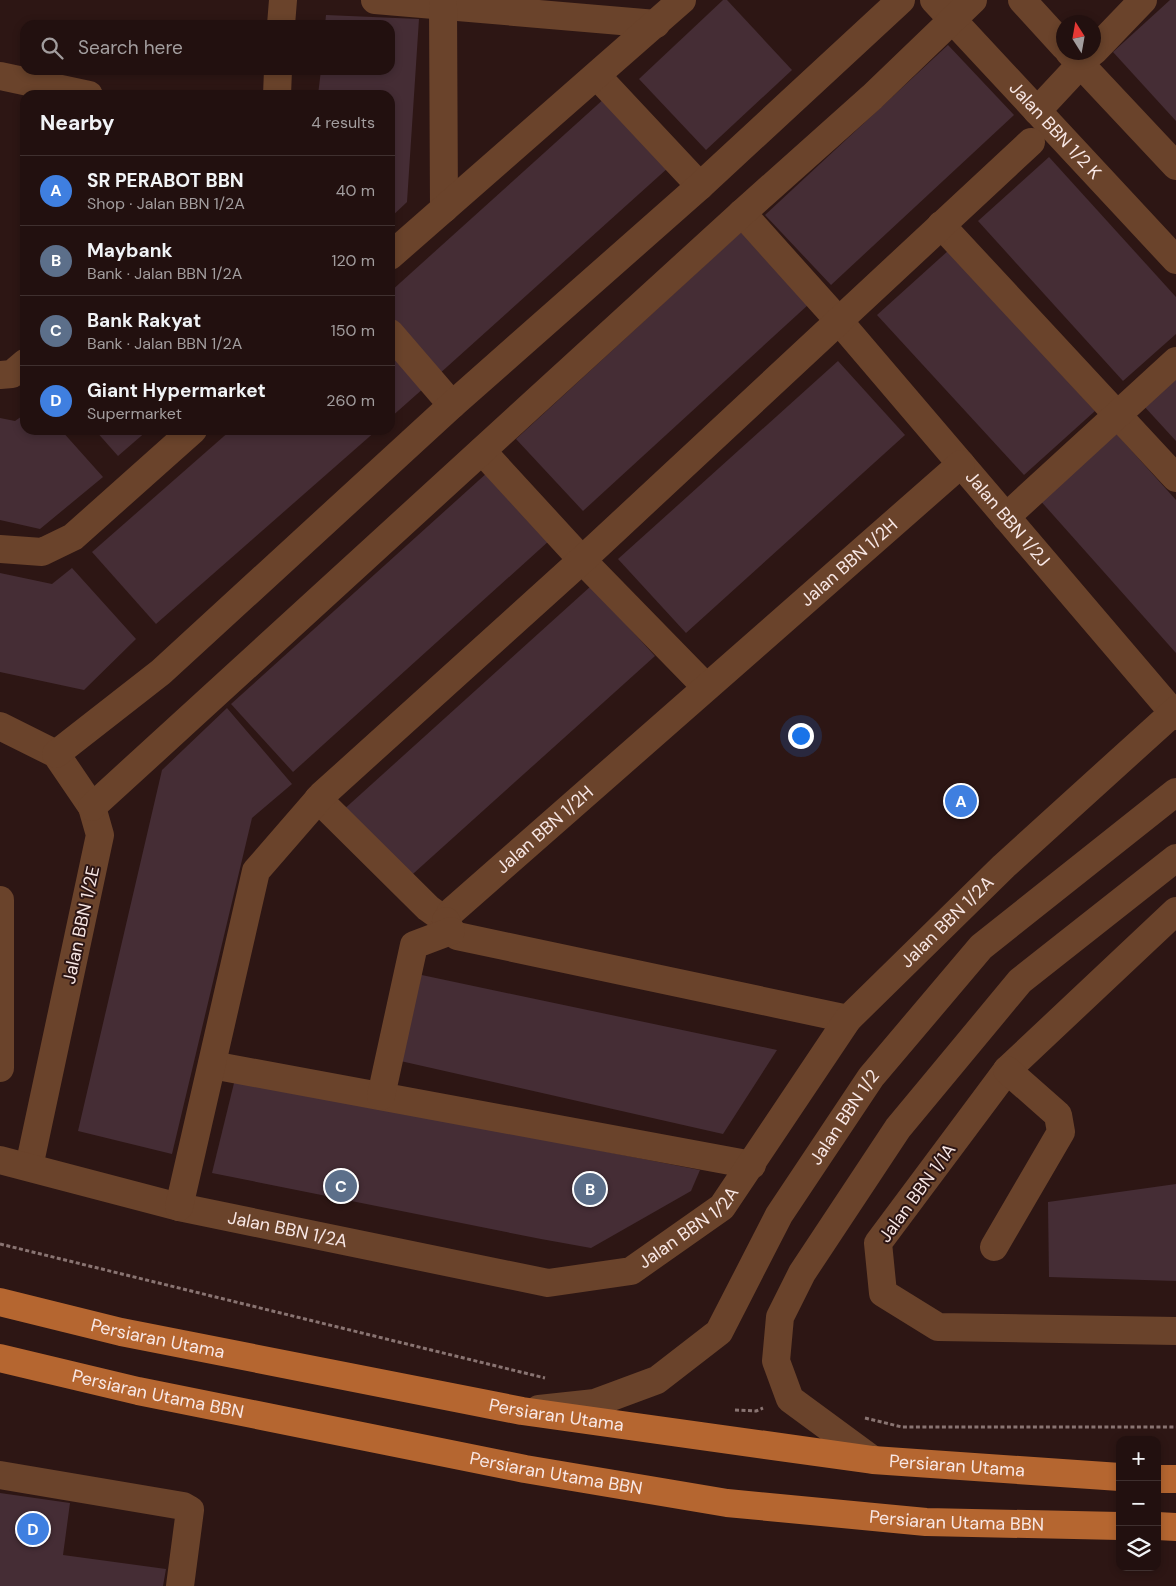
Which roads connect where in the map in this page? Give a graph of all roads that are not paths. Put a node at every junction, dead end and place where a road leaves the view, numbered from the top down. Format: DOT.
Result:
graph roads {
  1 [pos="283,0"];
  2 [pos="375,0"];
  3 [pos="682,0"];
  4 [pos="901,0"];
  5 [pos="934,0"];
  6 [pos="973,0"];
  7 [pos="1022,0"];
  8 [pos="1142,0"];
  9 [pos="443,6"];
  10 [pos="281,20"];
  11 [pos="953,20"];
  12 [pos="656,24"];
  13 [pos="1056,37"];
  14 [pos="1101,40"];
  15 [pos="1081,60"];
  16 [pos="1087,60"];
  17 [pos="278,75"];
  18 [pos="0,76"];
  19 [pos="597,76"];
  20 [pos="66,90"];
  21 [pos="277,90"];
  22 [pos="1037,111"];
  23 [pos="1031,142"];
  24 [pos="1176,166"];
  25 [pos="700,186"];
  26 [pos="444,209"];
  27 [pos="742,213"];
  28 [pos="941,225"];
  29 [pos="395,252"];
  30 [pos="1176,260"];
  31 [pos="839,321"];
  32 [pos="395,339"];
  33 [pos="1176,361"];
  34 [pos="20,367"];
  35 [pos="0,375"];
  36 [pos="452,405"];
  37 [pos="1116,414"];
  38 [pos="187,435"];
  39 [pos="482,450"];
  40 [pos="961,464"];
  41 [pos="1176,478"];
  42 [pos="1006,517"];
  43 [pos="0,549"];
  44 [pos="582,560"];
  45 [pos="706,687"];
  46 [pos="1175,713"];
  47 [pos="0,726"];
  48 [pos="56,754"];
  49 [pos="1176,792"];
  50 [pos="318,799"];
  51 [pos="92,807"];
  52 [pos="1176,858"];
  53 [pos="0,900"];
  54 [pos="1176,911"];
  55 [pos="449,926"];
  56 [pos="848,1019"];
  57 [pos="212,1065"];
  58 [pos="0,1068"];
  59 [pos="1007,1070"];
  60 [pos="381,1096"];
  61 [pos="0,1160"];
  62 [pos="752,1165"];
  63 [pos="29,1167"];
  64 [pos="178,1207"];
  65 [pos="994,1247"];
  66 [pos="0,1302"];
  67 [pos="1176,1331"];
  68 [pos="0,1358"];
  69 [pos="522,1410"];
  70 [pos="874,1460"];
  71 [pos="0,1475"];
  72 [pos="1116,1477"];
  73 [pos="1161,1479"];
  74 [pos="1176,1479"];
  75 [pos="1116,1526"];
  76 [pos="1161,1526"];
  77 [pos="1176,1526"];
  78 [pos="180,1586"];
  1 -- 10 [label="street"];
  2 -- 9 [label="street"];
  3 -- 12 [label="street"];
  4 -- 25 [label="street"];
  5 -- 11 [label="street, Jalan BBN 1/2 K"];
  6 -- 11 [label="street"];
  7 -- 13 [label="street"];
  8 -- 14 [label="street"];
  9 -- 12 [label="street"];
  9 -- 26 [label="street"];
  11 -- 22 [label="street, Jalan BBN 1/2 K"];
  11 -- 27 [label="street"];
  12 -- 19 [label="street"];
  15 -- 22 [label="street"];
  16 -- 24 [label="street"];
  17 -- 21 [label="street"];
  18 -- 20 [label="street"];
  19 -- 25 [label="street"];
  19 -- 26 [label="street"];
  22 -- 30 [label="street, Jalan BBN 1/2 K"];
  23 -- 28 [label="street"];
  25 -- 36 [label="street"];
  26 -- 29 [label="street"];
  27 -- 31 [label="street, Jalan BBN 1/2J"];
  27 -- 39 [label="street"];
  28 -- 31 [label="street"];
  28 -- 37 [label="street"];
  31 -- 40 [label="street, Jalan BBN 1/2J"];
  31 -- 44 [label="street"];
  32 -- 36 [label="street"];
  33 -- 37 [label="street"];
  34 -- 35 [label="street"];
  36 -- 48 [label="street"];
  37 -- 41 [label="street"];
  37 -- 42 [label="street"];
  38 -- 43 [label="street"];
  39 -- 44 [label="street"];
  39 -- 51 [label="street"];
  40 -- 42 [label="street, Jalan BBN 1/2J"];
  40 -- 45 [label="street, Jalan BBN 1/2H"];
  42 -- 46 [label="street, Jalan BBN 1/2J"];
  44 -- 45 [label="street"];
  44 -- 50 [label="street"];
  45 -- 55 [label="street, Jalan BBN 1/2H"];
  46 -- 56 [label="street, Jalan BBN 1/2A"];
  47 -- 48 [label="street, Jalan BBN 1/2E"];
  48 -- 51 [label="street, Jalan BBN 1/2E"];
  49 -- 69 [label="street, Jalan BBN 1/2"];
  50 -- 55 [label="street"];
  50 -- 57 [label="street"];
  51 -- 63 [label="street, Jalan BBN 1/2E"];
  52 -- 70 [label="street"];
  53 -- 58 [label="street"];
  54 -- 59 [label="street, Jalan BBN 1/1A"];
  55 -- 56 [label="street"];
  55 -- 60 [label="street"];
  56 -- 62 [label="street, Jalan BBN 1/2A"];
  57 -- 60 [label="street"];
  57 -- 64 [label="street"];
  59 -- 65 [label="street"];
  59 -- 67 [label="street, Jalan BBN 1/1A"];
  60 -- 62 [label="street"];
  61 -- 63 [label="street, Jalan BBN 1/2A"];
  62 -- 64 [label="street, Jalan BBN 1/2A"];
  63 -- 64 [label="street, Jalan BBN 1/2A"];
  66 -- 69 [label="main road, Persiaran Utama"];
  68 -- 75 [label="main road, Persiaran Utama BBN"];
  69 -- 70 [label="main road, Persiaran Utama"];
  70 -- 72 [label="main road, Persiaran Utama"];
  71 -- 78 [label="street"];
  73 -- 74 [label="main road"];
  76 -- 77 [label="main road"];
}
